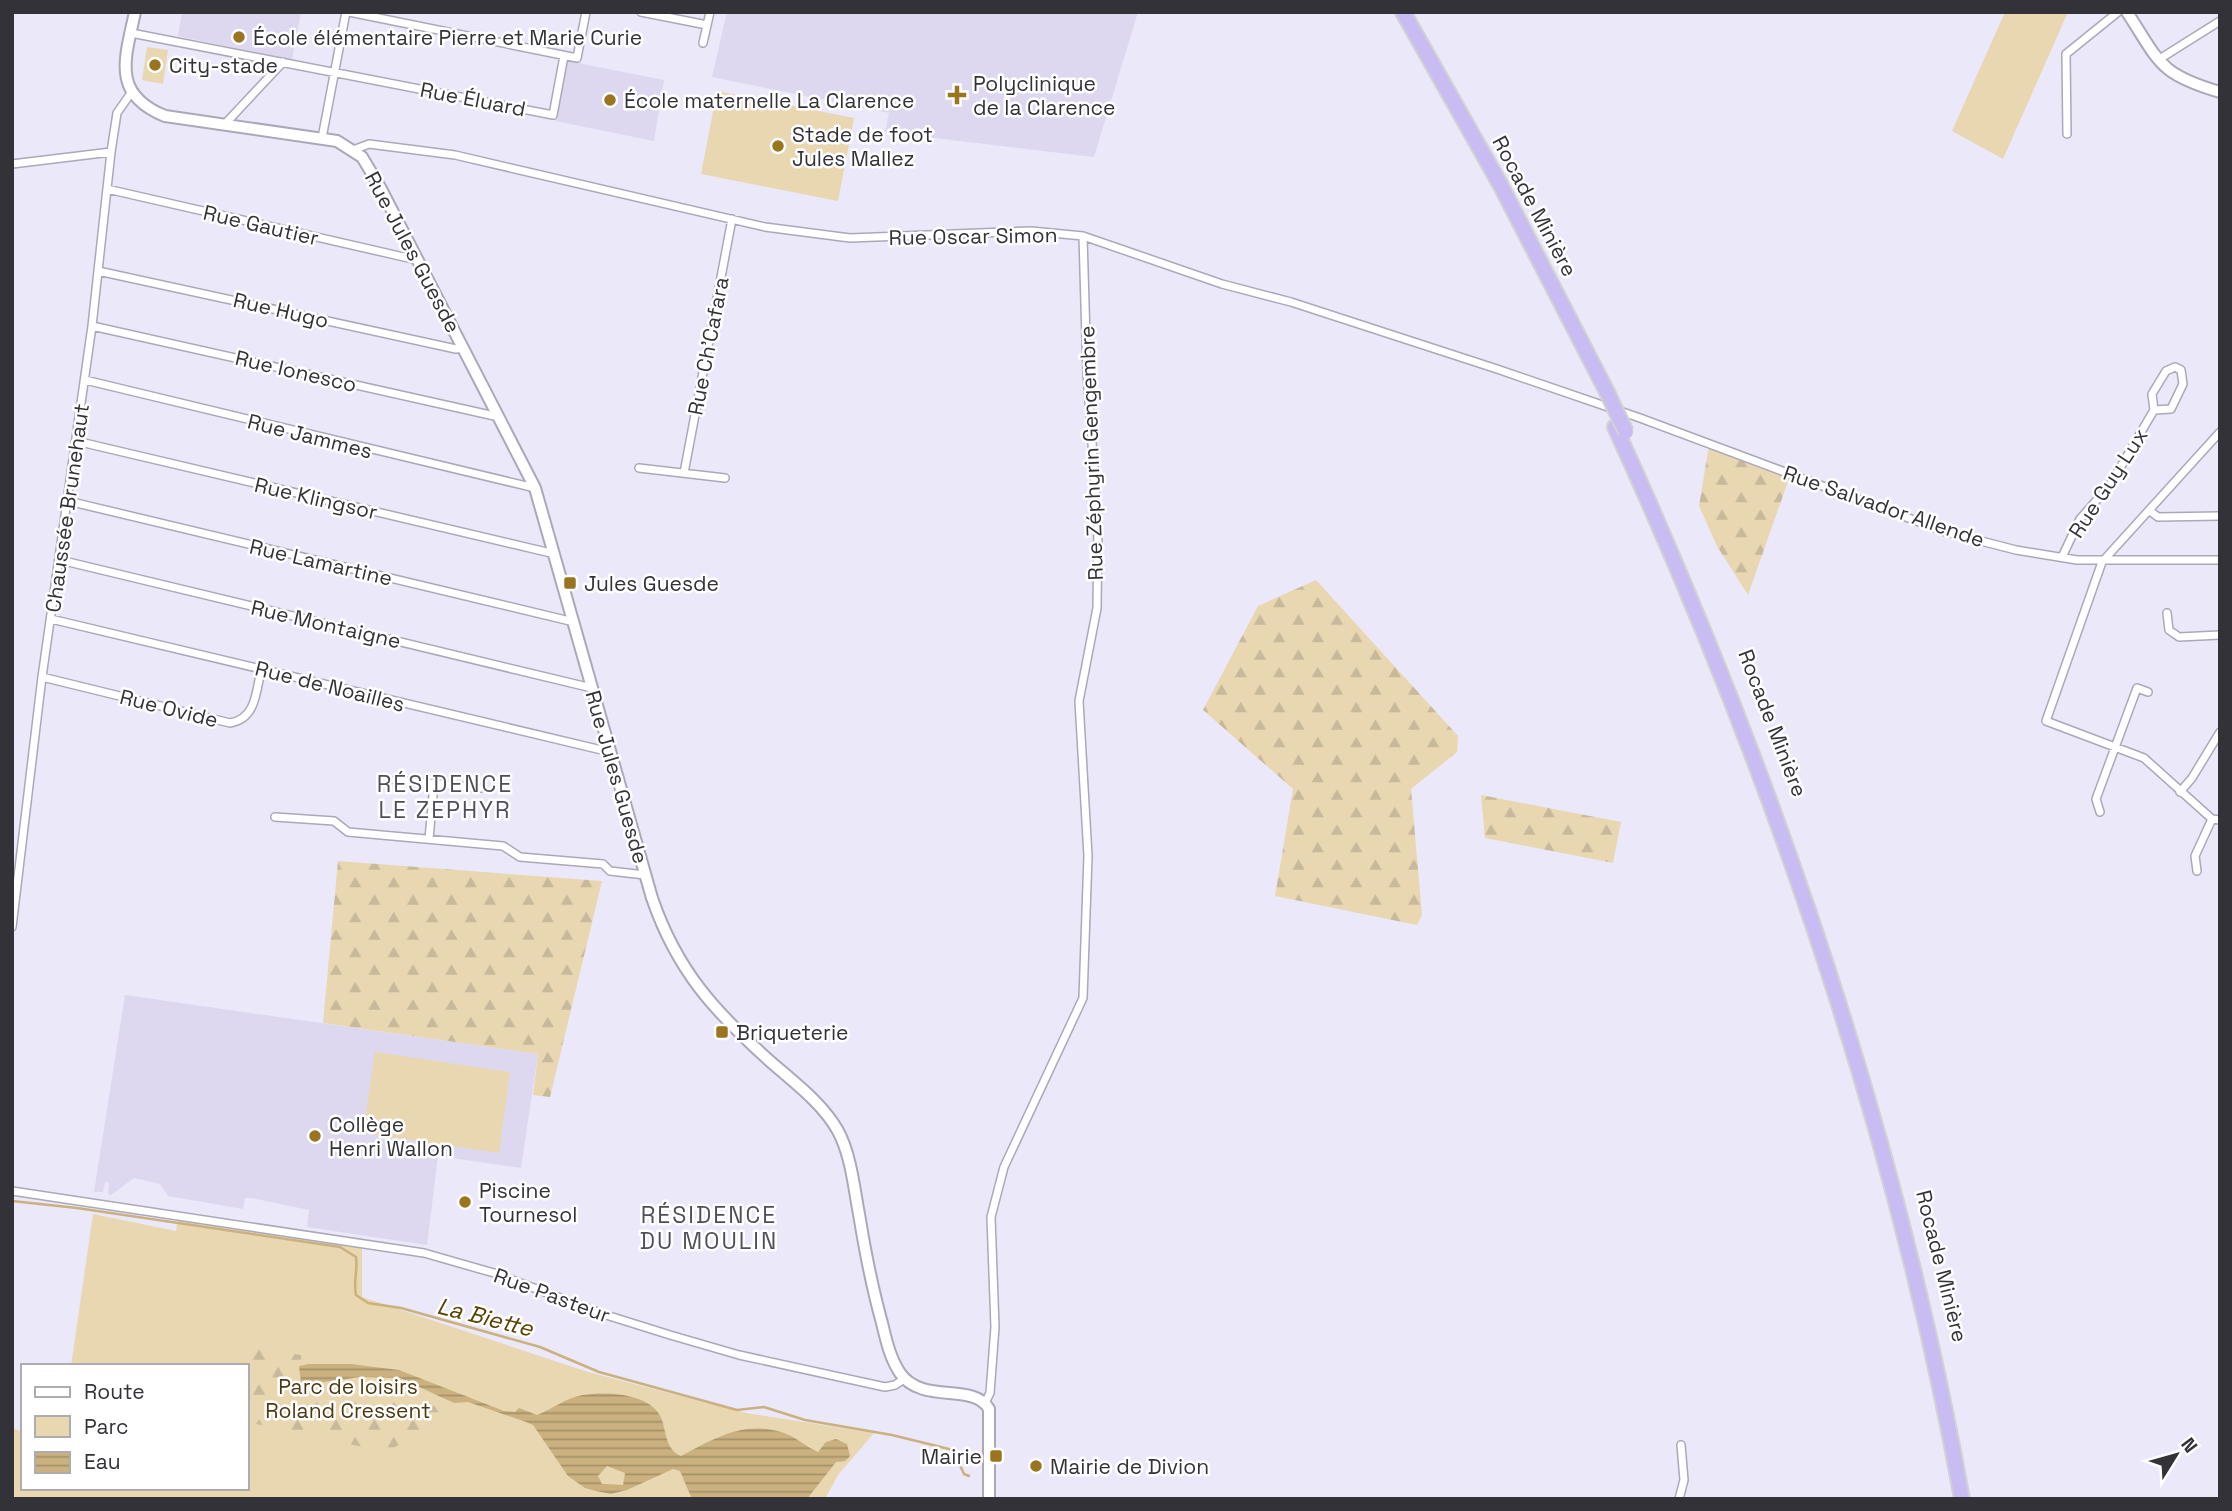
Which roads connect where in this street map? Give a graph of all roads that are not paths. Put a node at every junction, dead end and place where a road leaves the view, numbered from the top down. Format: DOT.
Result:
graph roads {
  1 [pos="135,12"];
  2 [pos="347,12"];
  3 [pos="586,12"];
  4 [pos="641,12"];
  5 [pos="709,12"];
  6 [pos="1395,12"];
  7 [pos="1403,12"];
  8 [pos="2118,12"];
  9 [pos="2127,12"];
  10 [pos="2220,21"];
  11 [pos="707,25"];
  12 [pos="131,33"];
  13 [pos="703,43"];
  14 [pos="564,56"];
  15 [pos="2158,60"];
  16 [pos="283,62"];
  17 [pos="334,73"];
  18 [pos="2220,92"];
  19 [pos="131,93"];
  20 [pos="225,124"];
  21 [pos="2067,134"];
  22 [pos="322,138"];
  23 [pos="353,150"];
  24 [pos="111,152"];
  25 [pos="12,164"];
  26 [pos="107,189"];
  27 [pos="732,219"];
  28 [pos="1083,236"];
  29 [pos="417,260"];
  30 [pos="98,271"];
  31 [pos="92,326"];
  32 [pos="464,348"];
  33 [pos="85,380"];
  34 [pos="1603,391"];
  35 [pos="2154,410"];
  36 [pos="500,417"];
  37 [pos="1640,418"];
  38 [pos="1621,429"];
  39 [pos="2220,432"];
  40 [pos="76,441"];
  41 [pos="639,468"];
  42 [pos="684,473"];
  43 [pos="725,478"];
  44 [pos="535,488"];
  45 [pos="68,501"];
  46 [pos="2150,511"];
  47 [pos="2220,516"];
  48 [pos="556,553"];
  49 [pos="2062,557"];
  50 [pos="60,560"];
  51 [pos="2220,560"];
  52 [pos="2102,562"];
  53 [pos="2167,613"];
  54 [pos="51,619"];
  55 [pos="574,622"];
  56 [pos="2220,635"];
  57 [pos="261,670"];
  58 [pos="42,677"];
  59 [pos="592,688"];
  60 [pos="2148,692"];
  61 [pos="2220,732"];
  62 [pos="2115,745"];
  63 [pos="610,752"];
  64 [pos="395,779"];
  65 [pos="434,784"];
  66 [pos="481,788"];
  67 [pos="2180,792"];
  68 [pos="2100,812"];
  69 [pos="275,817"];
  70 [pos="2216,819"];
  71 [pos="429,839"];
  72 [pos="2197,871"];
  73 [pos="645,874"];
  74 [pos="12,928"];
  75 [pos="12,1191"];
  76 [pos="904,1378"];
  77 [pos="985,1403"];
  78 [pos="1681,1444"];
  79 [pos="989,1499"];
  80 [pos="1679,1499"];
  81 [pos="1962,1499"];
  82 [pos="1971,1499"];
  1 -- 12 [label="main road"];
  2 -- 14 [label="street"];
  2 -- 17 [label="street"];
  3 -- 14 [label="street"];
  4 -- 11 [label="street"];
  5 -- 11 [label="street"];
  6 -- 34 [label="highway, Rocade Minière"];
  7 -- 34 [label="highway, Rocade Minière"];
  8 -- 21 [label="street"];
  9 -- 15 [label="main road"];
  10 -- 15 [label="street"];
  11 -- 13 [label="street"];
  12 -- 16 [label="street"];
  12 -- 19 [label="main road"];
  14 -- 17 [label="street, Rue Éluard"];
  15 -- 18 [label="main road"];
  16 -- 17 [label="street"];
  16 -- 20 [label="street"];
  17 -- 22 [label="street"];
  19 -- 20 [label="main road"];
  19 -- 24 [label="street, Chaussée Brunehaut"];
  20 -- 22 [label="main road"];
  22 -- 23 [label="main road"];
  23 -- 27 [label="street, Rue Oscar Simon"];
  23 -- 29 [label="main road, Rue Jules Guesde"];
  24 -- 25 [label="street"];
  24 -- 26 [label="street, Chaussée Brunehaut"];
  26 -- 29 [label="street, Rue Gautier"];
  26 -- 30 [label="street, Chaussée Brunehaut"];
  27 -- 28 [label="street, Rue Oscar Simon"];
  27 -- 42 [label="street, Rue Ch'Cafara"];
  28 -- 37 [label="street, Rue Oscar Simon"];
  28 -- 77 [label="street, Rue Zéphyrin Gengembre"];
  29 -- 32 [label="main road, Rue Jules Guesde"];
  30 -- 31 [label="street, Chaussée Brunehaut"];
  30 -- 32 [label="street, Rue Hugo"];
  31 -- 33 [label="street, Chaussée Brunehaut"];
  31 -- 36 [label="street, Rue Ionesco"];
  32 -- 36 [label="main road, Rue Jules Guesde"];
  33 -- 40 [label="street, Chaussée Brunehaut"];
  33 -- 44 [label="street, Rue Jammes"];
  34 -- 38 [label="highway, Rocade Minière"];
  35 -- 35 [label="street, Rue Guy Lux"];
  35 -- 49 [label="street, Rue Guy Lux"];
  36 -- 44 [label="main road, Rue Jules Guesde"];
  37 -- 49 [label="street, Rue Salvador Allende"];
  38 -- 81 [label="highway, Rocade Minière"];
  38 -- 82 [label="highway, Rocade Minière"];
  39 -- 46 [label="street"];
  40 -- 45 [label="street, Chaussée Brunehaut"];
  40 -- 48 [label="street, Rue Klingsor"];
  41 -- 42 [label="street"];
  42 -- 43 [label="street"];
  44 -- 48 [label="main road, Rue Jules Guesde"];
  45 -- 50 [label="street, Chaussée Brunehaut"];
  45 -- 55 [label="street, Rue Lamartine"];
  46 -- 47 [label="street"];
  46 -- 52 [label="street"];
  48 -- 55 [label="main road, Rue Jules Guesde"];
  49 -- 52 [label="street, Rue Salvador Allende"];
  50 -- 54 [label="street, Chaussée Brunehaut"];
  50 -- 59 [label="street, Rue Montaigne"];
  51 -- 52 [label="street, Rue Salvador Allende"];
  52 -- 62 [label="street"];
  53 -- 56 [label="street"];
  54 -- 57 [label="street, Rue de Noailles"];
  54 -- 58 [label="street, Chaussée Brunehaut"];
  55 -- 59 [label="main road, Rue Jules Guesde"];
  57 -- 58 [label="street, Rue Ovide"];
  57 -- 63 [label="street, Rue de Noailles"];
  58 -- 74 [label="street, Chaussée Brunehaut"];
  59 -- 63 [label="main road, Rue Jules Guesde"];
  60 -- 62 [label="street"];
  61 -- 67 [label="street"];
  62 -- 67 [label="street"];
  62 -- 68 [label="street"];
  63 -- 73 [label="main road, Rue Jules Guesde"];
  64 -- 65 [label="street"];
  65 -- 66 [label="street"];
  65 -- 71 [label="street"];
  67 -- 70 [label="street"];
  69 -- 71 [label="street"];
  70 -- 72 [label="street"];
  71 -- 73 [label="street"];
  73 -- 76 [label="main road, Rue Jules Guesde"];
  75 -- 76 [label="street, Rue Pasteur"];
  76 -- 77 [label="main road"];
  77 -- 79 [label="main road"];
  78 -- 80 [label="street"];
}
